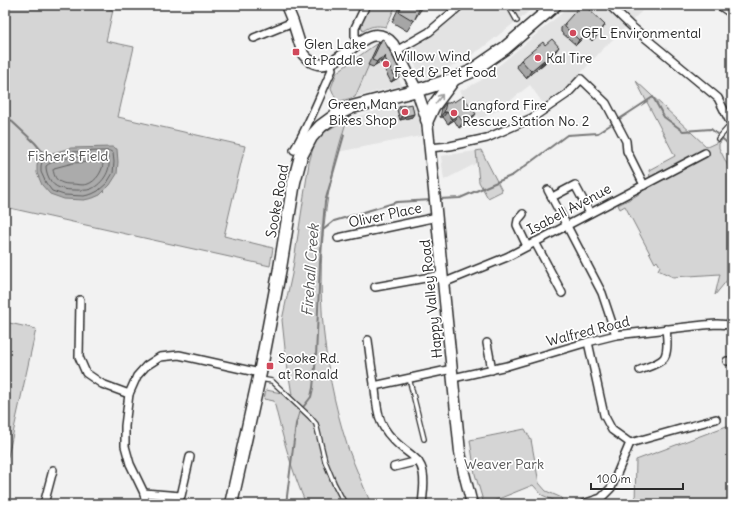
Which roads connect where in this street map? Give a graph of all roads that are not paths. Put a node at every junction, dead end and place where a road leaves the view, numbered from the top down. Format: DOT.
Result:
graph roads {
  1 [pos="286,5"];
  2 [pos="366,5"];
  3 [pos="461,5"];
  4 [pos="508,5"];
  5 [pos="555,5"];
  6 [pos="609,5"];
  7 [pos="719,5"];
  8 [pos="732,14"];
  9 [pos="517,21"];
  10 [pos="293,22"];
  11 [pos="254,38"];
  12 [pos="360,42"];
  13 [pos="396,51"];
  14 [pos="330,63"];
  15 [pos="454,79"];
  16 [pos="417,90"];
  17 [pos="427,120"];
  18 [pos="732,123"];
  19 [pos="718,140"];
  20 [pos="429,148"];
  21 [pos="294,150"];
  22 [pos="705,154"];
  23 [pos="644,185"];
  24 [pos="548,190"];
  25 [pos="556,195"];
  26 [pos="590,213"];
  27 [pos="523,214"];
  28 [pos="437,217"];
  29 [pos="567,226"];
  30 [pos="338,238"];
  31 [pos="535,242"];
  32 [pos="528,246"];
  33 [pos="443,279"];
  34 [pos="375,287"];
  35 [pos="562,293"];
  36 [pos="80,300"];
  37 [pos="732,326"];
  38 [pos="666,329"];
  39 [pos="616,335"];
  40 [pos="368,340"];
  41 [pos="588,342"];
  42 [pos="487,343"];
  43 [pos="492,370"];
  44 [pos="640,370"];
  45 [pos="452,373"];
  46 [pos="260,376"];
  47 [pos="409,378"];
  48 [pos="374,386"];
  49 [pos="129,394"];
  50 [pos="716,419"];
  51 [pos="424,439"];
  52 [pos="630,443"];
  53 [pos="190,457"];
  54 [pos="418,461"];
  55 [pos="394,466"];
  56 [pos="53,470"];
  57 [pos="144,493"];
  58 [pos="44,504"];
  59 [pos="146,504"];
  60 [pos="231,504"];
  61 [pos="345,504"];
  62 [pos="422,504"];
  63 [pos="472,504"];
  64 [pos="583,504"];
  1 -- 10 [label="main road"];
  2 -- 12 [label="street"];
  3 -- 13 [label="street"];
  4 -- 9 [label="lane"];
  5 -- 15 [label="main road, Sooke Road"];
  6 -- 18 [label="street"];
  7 -- 8 [label="street"];
  10 -- 11 [label="street"];
  10 -- 14 [label="main road"];
  12 -- 13 [label="main road, Happy Valley Road"];
  12 -- 14 [label="main road, Happy Valley Road"];
  13 -- 16 [label="main road, Happy Valley Road"];
  14 -- 21 [label="street"];
  15 -- 16 [label="main road, Sooke Road"];
  17 -- 15 [label="main road, one-way"];
  16 -- 17 [label="main road, Happy Valley Road"];
  16 -- 46 [label="main road, Sooke Road"];
  17 -- 20 [label="main road, Happy Valley Road"];
  18 -- 19 [label="lane"];
  20 -- 23 [label="street"];
  20 -- 28 [label="main road, Happy Valley Road"];
  22 -- 23 [label="street, Isabell Avenue"];
  23 -- 26 [label="street, Isabell Avenue"];
  24 -- 29 [label="street"];
  25 -- 26 [label="street"];
  26 -- 29 [label="street, Isabell Avenue"];
  27 -- 32 [label="street"];
  28 -- 30 [label="street, Oliver Place"];
  28 -- 33 [label="main road, Happy Valley Road"];
  29 -- 31 [label="street, Isabell Avenue"];
  29 -- 39 [label="street"];
  31 -- 32 [label="street, Isabell Avenue"];
  31 -- 35 [label="street"];
  32 -- 33 [label="street, Isabell Avenue"];
  33 -- 34 [label="street, Isabell Avenue"];
  33 -- 45 [label="main road, Happy Valley Road"];
  36 -- 49 [label="street"];
  37 -- 38 [label="street, Walfred Road"];
  38 -- 39 [label="street, Walfred Road"];
  38 -- 44 [label="street"];
  39 -- 41 [label="street, Walfred Road"];
  40 -- 48 [label="street"];
  41 -- 43 [label="street, Walfred Road"];
  41 -- 52 [label="street"];
  42 -- 43 [label="street"];
  43 -- 45 [label="street, Walfred Road"];
  45 -- 47 [label="street, Walfred Road"];
  45 -- 63 [label="main road, Happy Valley Road"];
  46 -- 49 [label="street"];
  46 -- 60 [label="main road, Sooke Road"];
  46 -- 61 [label="lane"];
  47 -- 48 [label="street, Walfred Road"];
  47 -- 51 [label="lane"];
  48 -- 54 [label="street"];
  49 -- 57 [label="street"];
  50 -- 52 [label="street"];
  52 -- 64 [label="street"];
  53 -- 57 [label="street"];
  54 -- 55 [label="street"];
  54 -- 62 [label="street"];
  56 -- 58 [label="street"];
  57 -- 59 [label="street"];
}
